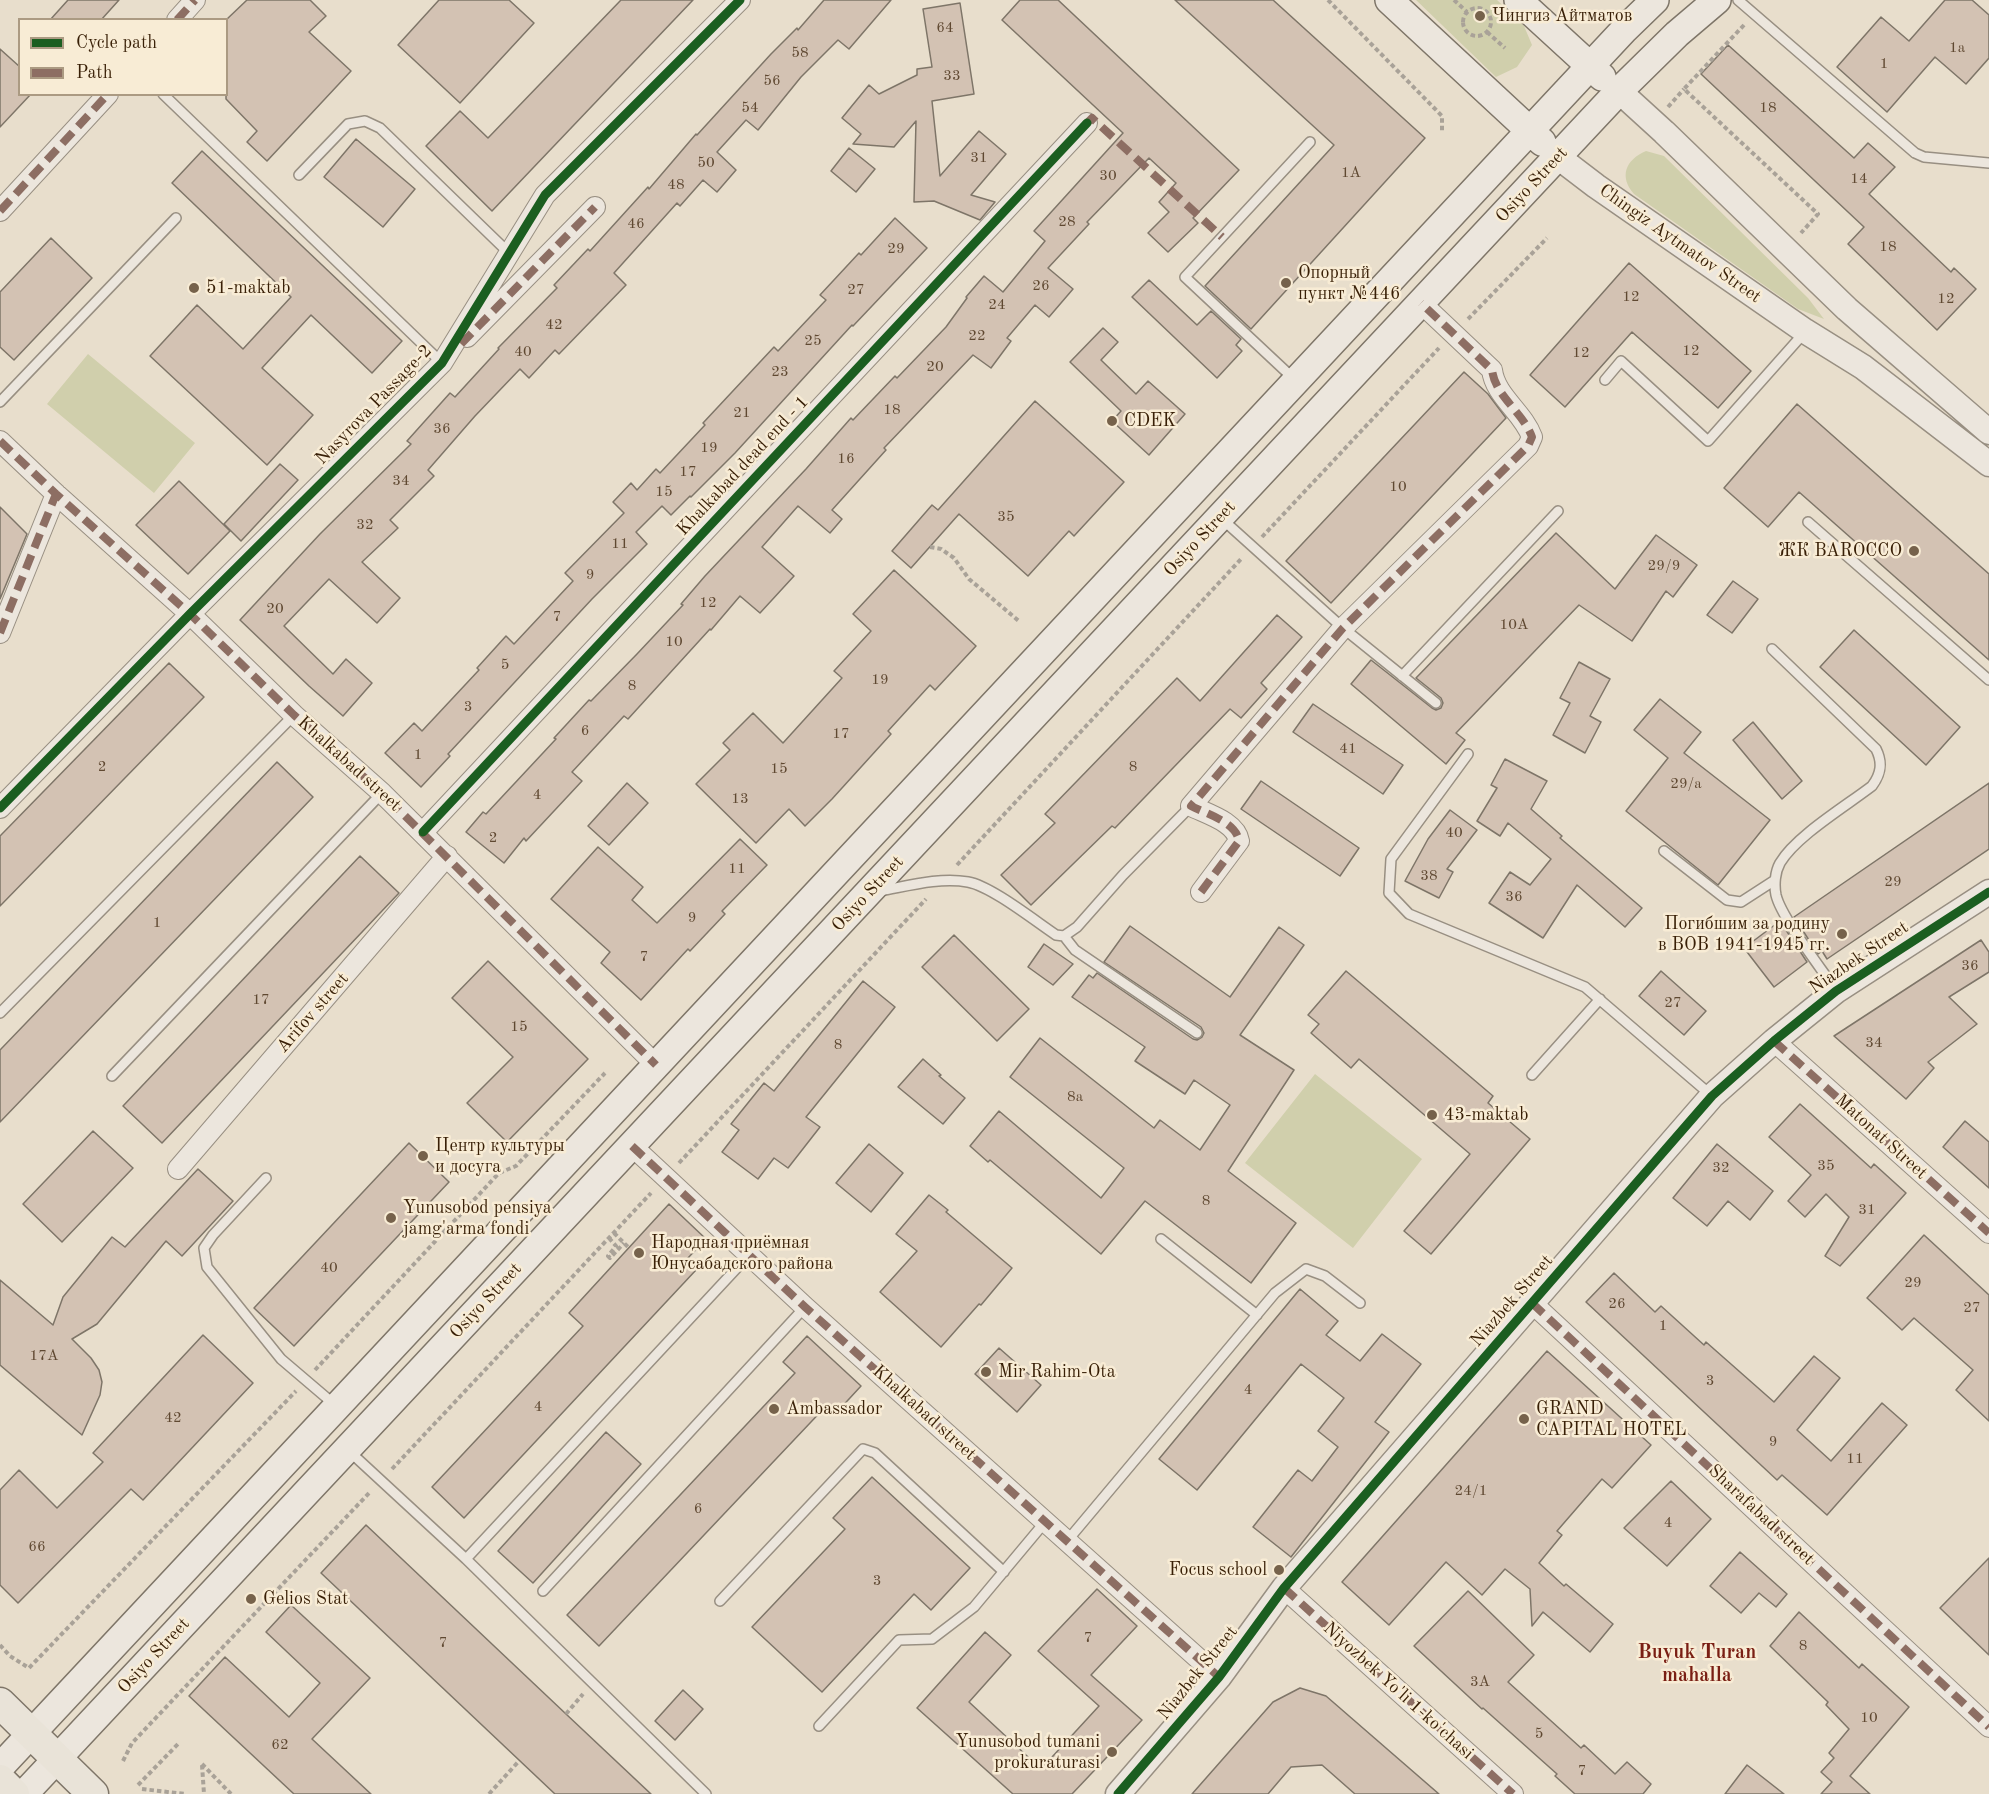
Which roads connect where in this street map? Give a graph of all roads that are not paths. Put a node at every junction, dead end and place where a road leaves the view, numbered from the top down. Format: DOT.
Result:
graph roads {
  1 [pos="195,0"];
  2 [pos="740,0"];
  3 [pos="1389,0"];
  4 [pos="1518,0"];
  5 [pos="1655,0"];
  6 [pos="1717,0"];
  7 [pos="1738,0"];
  8 [pos="179,18"];
  9 [pos="1590,66"];
  10 [pos="1619,92"];
  11 [pos="106,96"];
  12 [pos="165,96"];
  13 [pos="1087,123"];
  14 [pos="1529,131"];
  15 [pos="1310,142"];
  16 [pos="1558,157"];
  17 [pos="1989,163"];
  18 [pos="298,175"];
  19 [pos="595,207"];
  20 [pos="0,211"];
  21 [pos="176,218"];
  22 [pos="510,254"];
  23 [pos="1421,303"];
  24 [pos="1847,309"];
  25 [pos="1813,336"];
  26 [pos="442,363"];
  27 [pos="1296,380"];
  28 [pos="1605,380"];
  29 [pos="0,402"];
  30 [pos="1989,432"];
  31 [pos="0,442"];
  32 [pos="1989,464"];
  33 [pos="56,494"];
  34 [pos="1558,511"];
  35 [pos="1220,518"];
  36 [pos="1808,522"];
  37 [pos="190,614"];
  38 [pos="1343,628"];
  39 [pos="0,633"];
  40 [pos="1772,649"];
  41 [pos="1402,676"];
  42 [pos="1989,680"];
  43 [pos="1436,703"];
  44 [pos="294,715"];
  45 [pos="1468,754"];
  46 [pos="382,793"];
  47 [pos="1191,806"];
  48 [pos="0,808"];
  49 [pos="423,832"];
  50 [pos="1664,851"];
  51 [pos="447,856"];
  52 [pos="1775,880"];
  53 [pos="1201,892"];
  54 [pos="1989,892"];
  55 [pos="869,893"];
  56 [pos="1065,936"];
  57 [pos="1836,991"];
  58 [pos="1600,999"];
  59 [pos="0,1013"];
  60 [pos="1197,1033"];
  61 [pos="1774,1041"];
  62 [pos="656,1065"];
  63 [pos="1532,1075"];
  64 [pos="112,1076"];
  65 [pos="1712,1096"];
  66 [pos="632,1146"];
  67 [pos="178,1169"];
  68 [pos="266,1178"];
  69 [pos="1989,1233"];
  70 [pos="1161,1239"];
  71 [pos="749,1255"];
  72 [pos="1360,1303"];
  73 [pos="1532,1303"];
  74 [pos="805,1307"];
  75 [pos="1257,1315"];
  76 [pos="337,1407"];
  77 [pos="348,1449"];
  78 [pos="1045,1522"];
  79 [pos="1067,1541"];
  80 [pos="466,1559"];
  81 [pos="1004,1572"];
  82 [pos="1284,1588"];
  83 [pos="543,1591"];
  84 [pos="720,1601"];
  85 [pos="1219,1677"];
  86 [pos="0,1703"];
  87 [pos="819,1726"];
  88 [pos="1989,1727"];
  89 [pos="31,1734"];
  90 [pos="57,1759"];
  91 [pos="0,1767"];
  92 [pos="0,1780"];
  93 [pos="14,1794"];
  94 [pos="24,1794"];
  95 [pos="93,1794"];
  96 [pos="706,1794"];
  97 [pos="1118,1794"];
  98 [pos="1513,1794"];
  1 -- 8 [label="street"];
  2 -- 22 [label="street, Nasyrova Passage-2"];
  3 -- 14 [label="main road, Chingiz Aytmatov Street"];
  4 -- 9 [label="main road"];
  5 -- 9 [label="main road, Osiyo Street"];
  6 -- 10 [label="main road, Osiyo Street"];
  7 -- 17 [label="lane"];
  9 -- 10 [label="main road"];
  9 -- 14 [label="main road, Osiyo Street"];
  10 -- 16 [label="main road, Osiyo Street"];
  10 -- 24 [label="street"];
  11 -- 20 [label="street"];
  12 -- 26 [label="lane"];
  13 -- 49 [label="street, Khalkabad dead end - 1"];
  14 -- 16 [label="main road, Chingiz Aytmatov Street"];
  14 -- 27 [label="main road, Osiyo Street"];
  15 -- 27 [label="lane"];
  16 -- 23 [label="main road, Osiyo Street"];
  16 -- 25 [label="street, Chingiz Aytmatov Street"];
  18 -- 22 [label="lane"];
  19 -- 26 [label="street"];
  21 -- 29 [label="lane"];
  22 -- 26 [label="street, Nasyrova Passage-2"];
  23 -- 35 [label="main road, Osiyo Street"];
  23 -- 38 [label="street"];
  24 -- 25 [label="street"];
  24 -- 30 [label="street"];
  25 -- 28 [label="lane"];
  25 -- 32 [label="street, Chingiz Aytmatov Street"];
  26 -- 37 [label="street, Nasyrova Passage-2"];
  27 -- 62 [label="main road, Osiyo Street"];
  31 -- 33 [label="street, Khalkabad street"];
  33 -- 37 [label="street, Khalkabad street"];
  33 -- 39 [label="street"];
  34 -- 41 [label="lane"];
  35 -- 38 [label="lane"];
  35 -- 55 [label="main road, Osiyo Street"];
  36 -- 42 [label="lane"];
  37 -- 44 [label="street, Khalkabad street"];
  37 -- 48 [label="street, Nasyrova Passage-2"];
  38 -- 41 [label="lane"];
  38 -- 47 [label="street"];
  40 -- 52 [label="lane"];
  41 -- 43 [label="lane"];
  44 -- 46 [label="street, Khalkabad street"];
  44 -- 59 [label="lane"];
  45 -- 58 [label="lane"];
  46 -- 49 [label="street, Khalkabad street"];
  46 -- 64 [label="lane"];
  47 -- 53 [label="street"];
  47 -- 56 [label="lane"];
  49 -- 51 [label="street, Khalkabad street"];
  50 -- 52 [label="lane"];
  51 -- 62 [label="street, Khalkabad street"];
  51 -- 67 [label="street, Arifov street"];
  52 -- 57 [label="lane"];
  54 -- 57 [label="street, Niazbek Street"];
  55 -- 56 [label="lane"];
  55 -- 66 [label="main road, Osiyo Street"];
  56 -- 60 [label="lane"];
  57 -- 61 [label="street, Niazbek Street"];
  58 -- 63 [label="lane"];
  58 -- 65 [label="lane"];
  61 -- 65 [label="street, Niazbek Street"];
  61 -- 69 [label="street, Matonat Street"];
  62 -- 76 [label="main road, Osiyo Street"];
  65 -- 73 [label="street, Niazbek Street"];
  66 -- 71 [label="street, Khalkabad street"];
  66 -- 77 [label="main road, Osiyo Street"];
  68 -- 76 [label="lane"];
  70 -- 75 [label="lane"];
  71 -- 74 [label="street, Khalkabad street"];
  71 -- 80 [label="lane"];
  72 -- 75 [label="lane"];
  73 -- 82 [label="street, Niazbek Street"];
  73 -- 88 [label="street, Sharafabad street"];
  74 -- 78 [label="street, Khalkabad street"];
  74 -- 83 [label="lane"];
  75 -- 79 [label="lane"];
  76 -- 89 [label="main road, Osiyo Street"];
  77 -- 80 [label="lane"];
  77 -- 90 [label="main road, Osiyo Street"];
  78 -- 79 [label="street, Khalkabad street"];
  78 -- 81 [label="lane"];
  79 -- 85 [label="street, Khalkabad street"];
  80 -- 96 [label="lane"];
  81 -- 84 [label="lane"];
  81 -- 87 [label="lane"];
  82 -- 85 [label="street, Niazbek Street"];
  82 -- 98 [label="street, Niyozbek Yo'li 1-ko'chasi"];
  85 -- 97 [label="street, Niazbek Street"];
  86 -- 89 [label="main road"];
  89 -- 90 [label="main road"];
  89 -- 91 [label="main road, Osiyo Street"];
  90 -- 94 [label="main road, Osiyo Street"];
  90 -- 95 [label="main road"];
  92 -- 93 [label="main road"];
}
